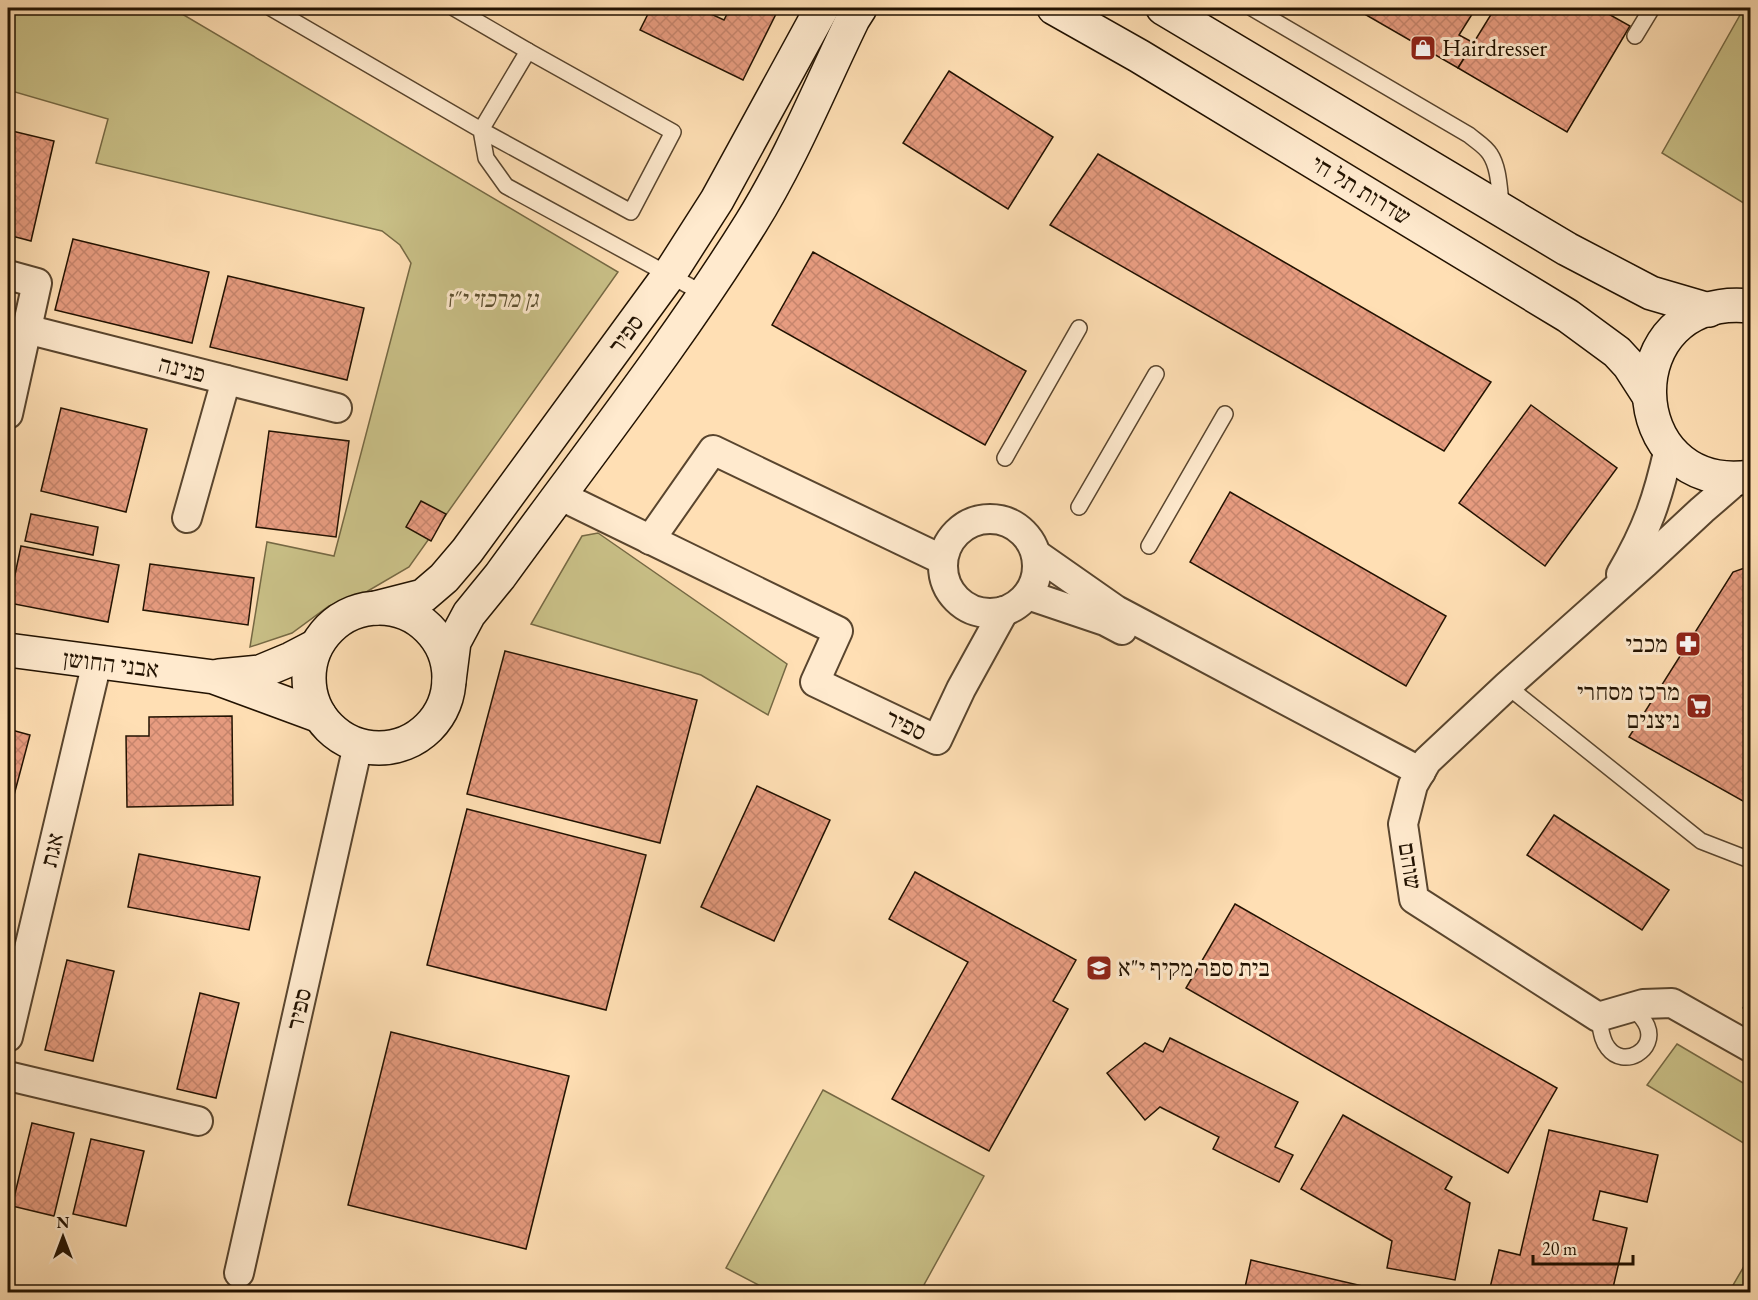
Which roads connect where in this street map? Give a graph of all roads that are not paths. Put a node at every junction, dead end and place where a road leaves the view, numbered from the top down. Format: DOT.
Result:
graph roads {
  1 [pos="270,8"];
  2 [pos="454,8"];
  3 [pos="822,8"];
  4 [pos="1054,8"];
  5 [pos="1163,8"];
  6 [pos="1252,8"];
  7 [pos="1652,8"];
  8 [pos="859,12"];
  9 [pos="1635,36"];
  10 [pos="528,51"];
  11 [pos="481,130"];
  12 [pos="1502,210"];
  13 [pos="669,274"];
  14 [pos="8,275"];
  15 [pos="704,294"];
  16 [pos="1736,304"];
  17 [pos="1079,328"];
  18 [pos="26,329"];
  19 [pos="1156,374"];
  20 [pos="226,380"];
  21 [pos="1649,396"];
  22 [pos="337,408"];
  23 [pos="8,414"];
  24 [pos="1225,414"];
  25 [pos="1669,448"];
  26 [pos="1005,458"];
  27 [pos="1745,478"];
  28 [pos="559,495"];
  29 [pos="1079,507"];
  30 [pos="187,518"];
  31 [pos="650,540"];
  32 [pos="1149,546"];
  33 [pos="1036,554"];
  34 [pos="943,560"];
  35 [pos="1028,595"];
  36 [pos="1601,602"];
  37 [pos="376,608"];
  38 [pos="1004,611"];
  39 [pos="316,646"];
  40 [pos="8,650"];
  41 [pos="97,662"];
  42 [pos="214,677"];
  43 [pos="449,681"];
  44 [pos="1507,686"];
  45 [pos="320,716"];
  46 [pos="358,745"];
  47 [pos="1417,778"];
  48 [pos="1750,860"];
  49 [pos="1633,1008"];
  50 [pos="1598,1017"];
  51 [pos="8,1037"];
  52 [pos="1750,1047"];
  53 [pos="8,1076"];
  54 [pos="198,1121"];
  55 [pos="239,1273"];
  1 -- 11 [label="lane"];
  2 -- 10 [label="lane"];
  3 -- 13 [label="street, ספיר"];
  4 -- 21 [label="street, שדרות תל חי"];
  5 -- 12 [label="street"];
  6 -- 12 [label="lane"];
  7 -- 9 [label="lane"];
  8 -- 15 [label="street, ספיר"];
  10 -- 11 [label="lane"];
  10 -- 11 [label="lane"];
  11 -- 13 [label="lane"];
  12 -- 16 [label="street"];
  13 -- 15 [label="lane"];
  13 -- 37 [label="street, ספיר"];
  14 -- 18 [label="street"];
  15 -- 28 [label="street, ספיר"];
  16 -- 21 [label="street"];
  17 -- 26 [label="lane"];
  18 -- 20 [label="street, פנינה"];
  18 -- 23 [label="street"];
  19 -- 29 [label="lane"];
  20 -- 22 [label="street, פנינה"];
  20 -- 30 [label="street"];
  21 -- 25 [label="street"];
  24 -- 32 [label="lane"];
  25 -- 27 [label="street"];
  25 -- 36 [label="street, שוהם"];
  27 -- 36 [label="street, שוהם"];
  28 -- 31 [label="street, ספיר"];
  28 -- 43 [label="street, ספיר"];
  31 -- 34 [label="street"];
  31 -- 38 [label="street, ספיר"];
  33 -- 34 [label="street"];
  33 -- 35 [label="street"];
  33 -- 47 [label="street"];
  34 -- 38 [label="street"];
  35 -- 38 [label="street"];
  35 -- 47 [label="street"];
  36 -- 44 [label="street, שוהם"];
  37 -- 39 [label="street"];
  37 -- 43 [label="street"];
  39 -- 42 [label="street, אבני החושן"];
  39 -- 45 [label="street"];
  40 -- 41 [label="street, אבני החושן"];
  41 -- 42 [label="street, אבני החושן"];
  41 -- 51 [label="street, אגת"];
  42 -- 45 [label="street, אבני החושן"];
  43 -- 46 [label="street"];
  44 -- 47 [label="street, שוהם"];
  44 -- 48 [label="lane"];
  45 -- 46 [label="street"];
  46 -- 55 [label="street, ספיר"];
  47 -- 50 [label="street, שוהם"];
  49 -- 50 [label="street"];
  49 -- 50 [label="lane"];
  49 -- 52 [label="street"];
  53 -- 54 [label="street"];
}
